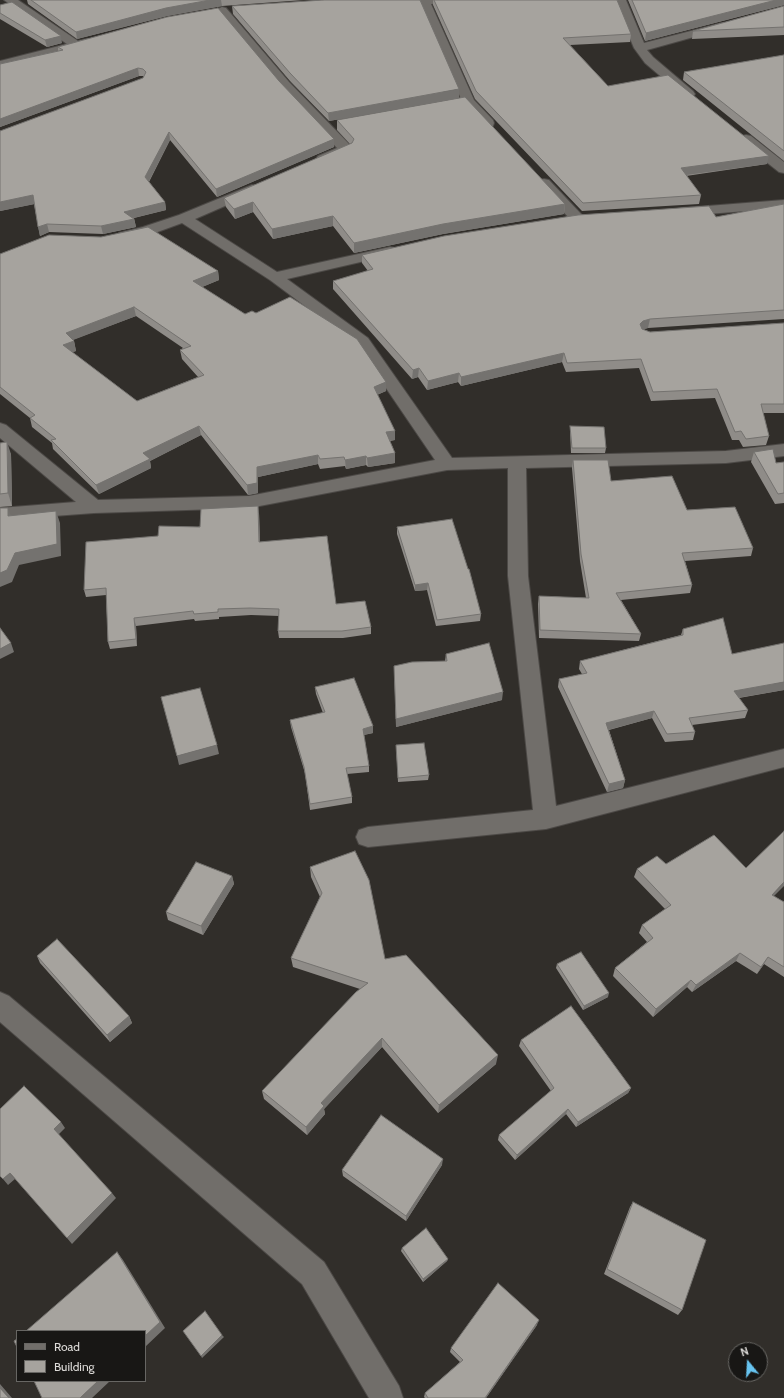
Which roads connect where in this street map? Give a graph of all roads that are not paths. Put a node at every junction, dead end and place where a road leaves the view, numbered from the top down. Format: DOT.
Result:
graph roads {
  1 [pos="10,0"];
  2 [pos="444,0"];
  3 [pos="620,0"];
  4 [pos="424,1"];
  5 [pos="378,2"];
  6 [pos="237,9"];
  7 [pos="729,24"];
  8 [pos="99,39"];
  9 [pos="77,46"];
  10 [pos="640,48"];
  11 [pos="0,65"];
  12 [pos="468,101"];
  13 [pos="700,103"];
  14 [pos="453,104"];
  15 [pos="340,124"];
  16 [pos="325,127"];
  17 [pos="496,130"];
  18 [pos="736,131"];
  19 [pos="311,164"];
  20 [pos="784,169"];
  21 [pos="534,171"];
  22 [pos="261,185"];
  23 [pos="784,204"];
  24 [pos="665,213"];
  25 [pos="593,217"];
  26 [pos="184,218"];
  27 [pos="577,218"];
  28 [pos="561,220"];
  29 [pos="110,238"];
  30 [pos="405,247"];
  31 [pos="275,277"];
  32 [pos="0,429"];
  33 [pos="784,450"];
  34 [pos="518,463"];
  35 [pos="447,464"];
  36 [pos="94,507"];
  37 [pos="0,514"];
  38 [pos="784,758"];
  39 [pos="546,819"];
  40 [pos="368,837"];
  41 [pos="0,1004"];
  42 [pos="387,1398"];
  1 -- 9 [label="street"];
  2 -- 4 [label="street"];
  3 -- 10 [label="street"];
  4 -- 5 [label="street"];
  4 -- 12 [label="street"];
  6 -- 16 [label="street"];
  7 -- 10 [label="street"];
  8 -- 9 [label="street"];
  9 -- 11 [label="street"];
  10 -- 13 [label="street"];
  12 -- 14 [label="street"];
  12 -- 17 [label="street"];
  15 -- 16 [label="street"];
  16 -- 19 [label="street"];
  18 -- 20 [label="street"];
  21 -- 27 [label="street"];
  22 -- 26 [label="street"];
  23 -- 24 [label="street"];
  25 -- 27 [label="street"];
  26 -- 29 [label="street"];
  26 -- 31 [label="street"];
  27 -- 28 [label="street"];
  30 -- 31 [label="street"];
  31 -- 35 [label="street"];
  32 -- 36 [label="street"];
  33 -- 34 [label="street"];
  34 -- 35 [label="street"];
  34 -- 39 [label="street"];
  35 -- 36 [label="street"];
  36 -- 37 [label="street"];
  38 -- 39 [label="street"];
  39 -- 40 [label="street"];
  41 -- 42 [label="street"];
}
